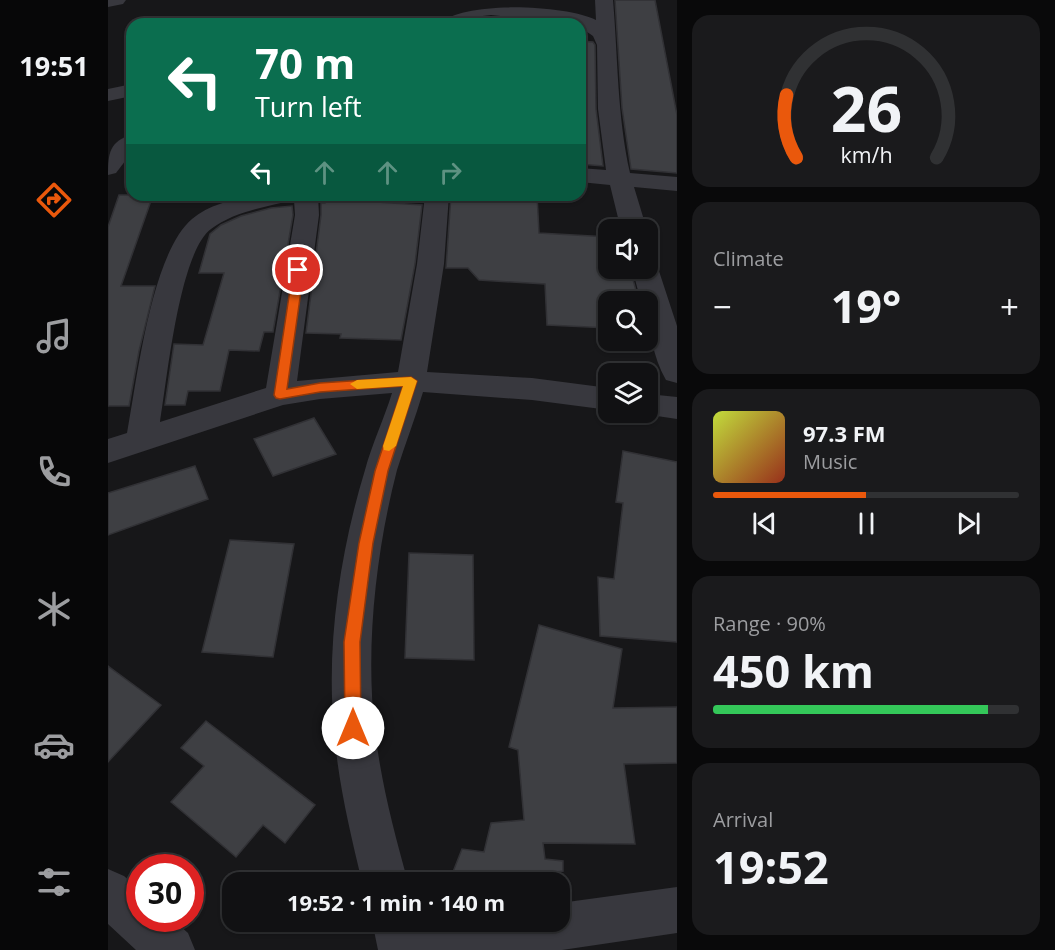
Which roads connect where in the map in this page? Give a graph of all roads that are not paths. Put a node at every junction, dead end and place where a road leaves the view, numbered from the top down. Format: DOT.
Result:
graph roads {
  1 [pos="117,0"];
  2 [pos="604,0"];
  3 [pos="108,2"];
  4 [pos="455,18"];
  5 [pos="568,18"];
  6 [pos="586,24"];
  7 [pos="607,41"];
  8 [pos="126,91"];
  9 [pos="108,95"];
  10 [pos="126,146"];
  11 [pos="108,168"];
  12 [pos="586,176"];
  13 [pos="618,179"];
  14 [pos="677,184"];
  15 [pos="260,201"];
  16 [pos="306,201"];
  17 [pos="436,201"];
  18 [pos="631,219"];
  19 [pos="648,279"];
  20 [pos="677,373"];
  21 [pos="411,381"];
  22 [pos="280,395"];
  23 [pos="598,398"];
  24 [pos="658,406"];
  25 [pos="677,408"];
  26 [pos="142,439"];
  27 [pos="108,451"];
  28 [pos="382,872"];
  29 [pos="108,892"];
  30 [pos="677,910"];
  31 [pos="398,932"];
  32 [pos="171,950"];
  33 [pos="402,950"];
  34 [pos="419,950"];
  1 -- 3 [label="street"];
  2 -- 7 [label="street"];
  4 -- 5 [label="street"];
  6 -- 7 [label="street"];
  7 -- 13 [label="street"];
  8 -- 9 [label="street"];
  10 -- 11 [label="street"];
  12 -- 13 [label="street"];
  13 -- 14 [label="street"];
  13 -- 18 [label="street"];
  15 -- 26 [label="street"];
  16 -- 22 [label="street"];
  17 -- 21 [label="street"];
  19 -- 20 [label="street"];
  21 -- 22 [label="street"];
  21 -- 23 [label="street"];
  21 -- 28 [label="street"];
  22 -- 26 [label="street"];
  24 -- 25 [label="street"];
  26 -- 27 [label="street"];
  29 -- 32 [label="street"];
  30 -- 34 [label="street"];
  31 -- 33 [label="street"];
}
